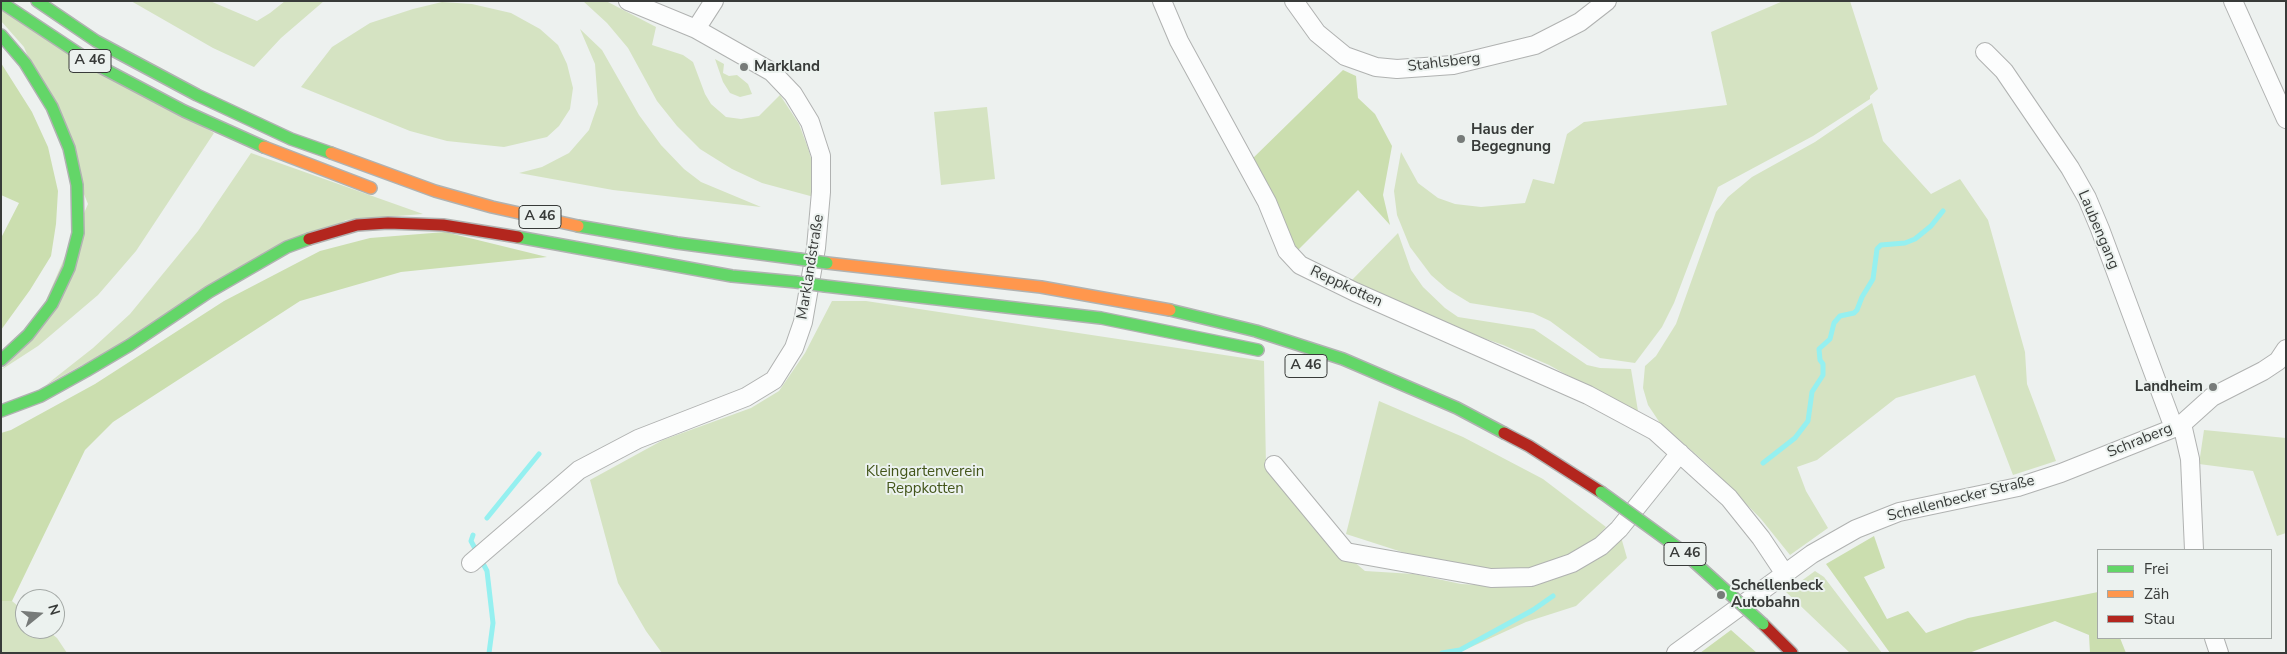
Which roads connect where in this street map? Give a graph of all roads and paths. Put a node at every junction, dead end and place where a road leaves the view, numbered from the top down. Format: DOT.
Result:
graph roads {
  1 [pos="37,1"];
  2 [pos="628,1"];
  3 [pos="714,1"];
  4 [pos="1162,1"];
  5 [pos="1294,1"];
  6 [pos="1607,1"];
  7 [pos="2233,1"];
  8 [pos="1,2"];
  9 [pos="696,29"];
  10 [pos="1,35"];
  11 [pos="1986,52"];
  12 [pos="2286,120"];
  13 [pos="380,191"];
  14 [pos="486,220"];
  15 [pos="592,249"];
  16 [pos="2286,349"];
  17 [pos="1267,353"];
  18 [pos="1,360"];
  19 [pos="1,411"];
  20 [pos="2178,426"];
  21 [pos="1680,454"];
  22 [pos="1274,465"];
  23 [pos="2062,473"];
  24 [pos="1611,520"];
  25 [pos="1633,536"];
  26 [pos="2194,549"];
  27 [pos="473,561"];
  28 [pos="1785,574"];
  29 [pos="1717,604"];
  30 [pos="1738,623"];
  31 [pos="2214,639"];
  32 [pos="1676,653"];
  33 [pos="1792,653"];
  34 [pos="2219,653"];
  1 -- 33 [label="highway, A 46, bridge"];
  2 -- 9 [label="street, Marklandstraße"];
  3 -- 9 [label="street"];
  4 -- 21 [label="street, Reppkotten"];
  5 -- 6 [label="street, Stahlsberg"];
  7 -- 12 [label="street"];
  8 -- 13 [label="highway, A 46"];
  9 -- 27 [label="street, Marklandstraße"];
  10 -- 18 [label="highway"];
  11 -- 20 [label="street, Laubengang"];
  14 -- 15 [label="highway, A 46"];
  15 -- 17 [label="highway, A 46, bridge"];
  15 -- 19 [label="highway"];
  16 -- 20 [label="street, Schraberg"];
  20 -- 23 [label="street, Schraberg"];
  20 -- 26 [label="street"];
  21 -- 22 [label="street"];
  21 -- 28 [label="street"];
  23 -- 28 [label="street, Schellenbecker Straße"];
  24 -- 25 [label="highway"];
  28 -- 32 [label="street, Schellenbecker Straße"];
  29 -- 30 [label="highway"];
  31 -- 34 [label="street"];
}
